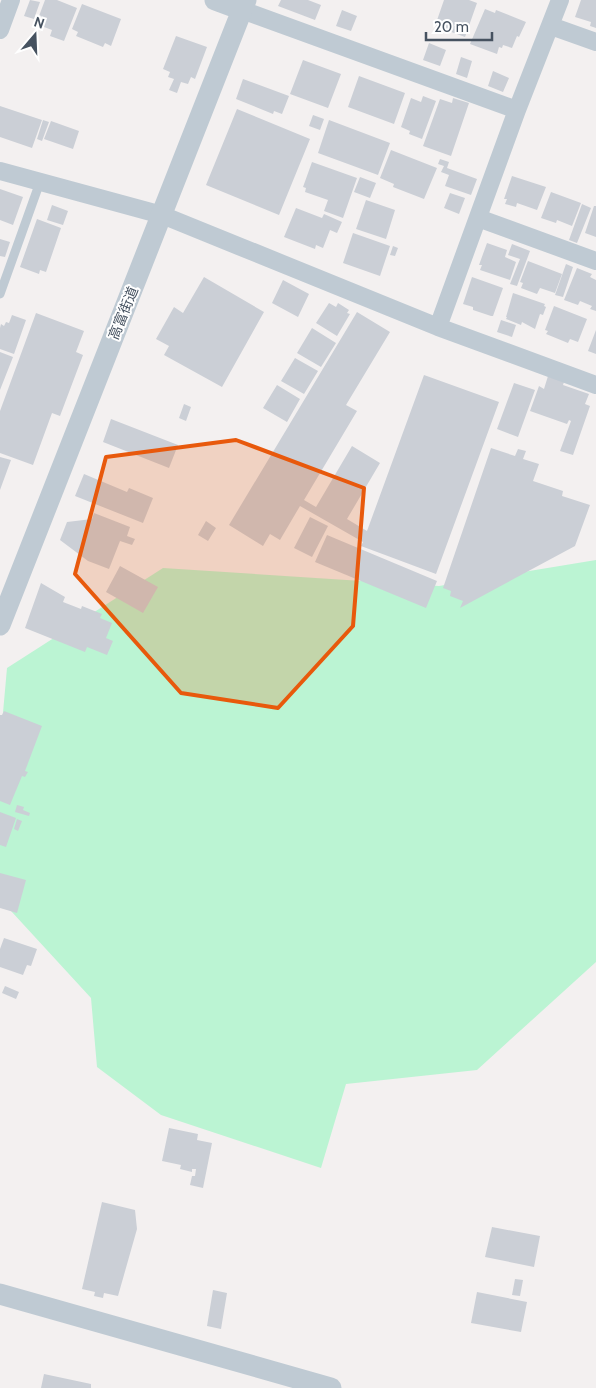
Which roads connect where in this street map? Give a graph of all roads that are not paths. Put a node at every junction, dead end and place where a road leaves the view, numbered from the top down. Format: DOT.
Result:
graph roads {
  1 [pos="11,0"];
  2 [pos="215,0"];
  3 [pos="560,0"];
  4 [pos="244,5"];
  5 [pos="550,26"];
  6 [pos="0,30"];
  7 [pos="596,42"];
  8 [pos="517,110"];
  9 [pos="0,171"];
  10 [pos="40,182"];
  11 [pos="162,215"];
  12 [pos="478,218"];
  13 [pos="596,261"];
  14 [pos="0,294"];
  15 [pos="438,327"];
  16 [pos="596,385"];
  17 [pos="0,625"];
  18 [pos="0,1294"];
  19 [pos="331,1388"];
  1 -- 6 [label="street"];
  2 -- 4 [label="street"];
  3 -- 5 [label="street"];
  4 -- 8 [label="street"];
  4 -- 11 [label="street, 高富街道"];
  5 -- 7 [label="street"];
  5 -- 8 [label="street"];
  8 -- 12 [label="street"];
  9 -- 10 [label="street"];
  10 -- 11 [label="street"];
  10 -- 14 [label="lane"];
  11 -- 15 [label="street"];
  11 -- 17 [label="street, 高富街道"];
  12 -- 13 [label="street"];
  12 -- 15 [label="street"];
  15 -- 16 [label="street"];
  18 -- 19 [label="street"];
}
